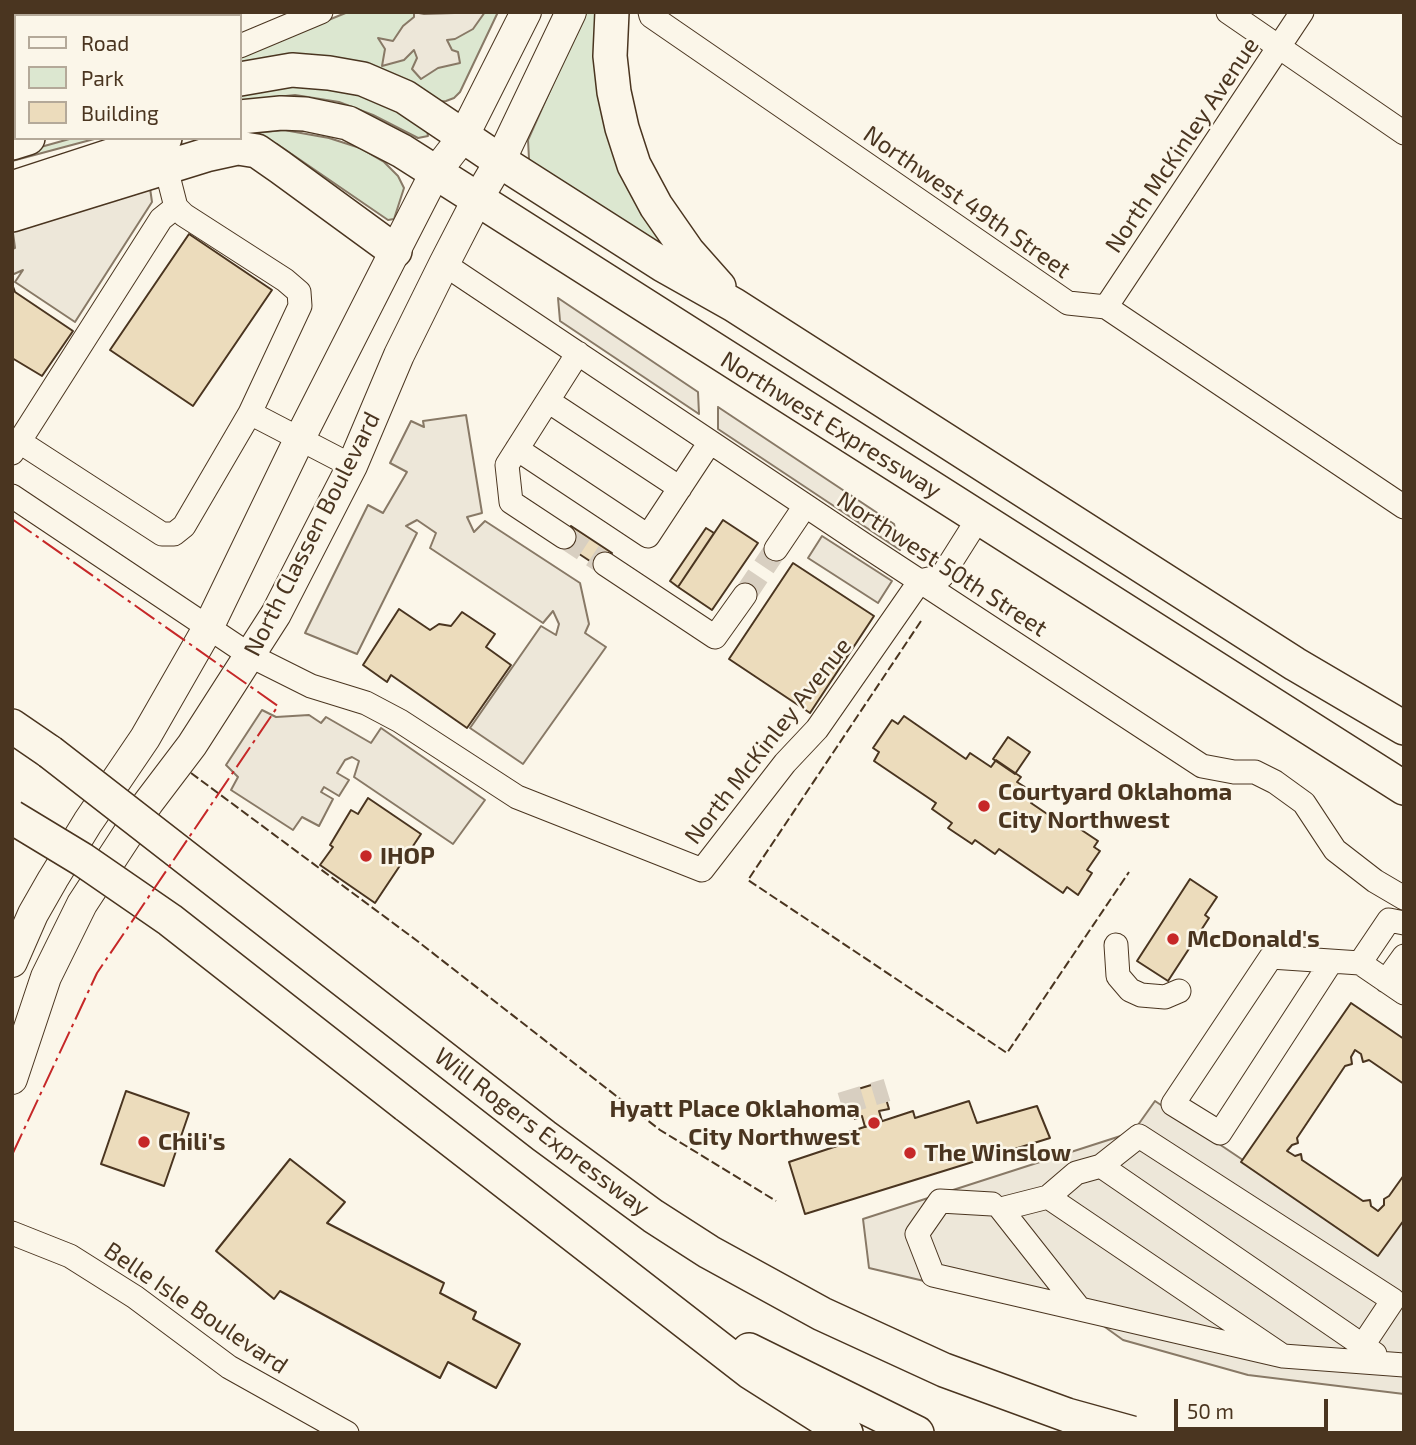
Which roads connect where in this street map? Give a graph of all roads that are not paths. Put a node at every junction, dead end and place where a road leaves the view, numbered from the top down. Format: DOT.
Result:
graph roads {
  1 [pos="321,12"];
  2 [pos="526,12"];
  3 [pos="571,12"];
  4 [pos="612,12"];
  5 [pos="650,12"];
  6 [pos="1228,12"];
  7 [pos="1302,12"];
  8 [pos="1279,47"];
  9 [pos="243,69"];
  10 [pos="242,117"];
  11 [pos="1404,133"];
  12 [pos="463,136"];
  13 [pos="165,153"];
  14 [pos="500,161"];
  15 [pos="435,173"];
  16 [pos="17,185"];
  17 [pos="477,200"];
  18 [pos="176,207"];
  19 [pos="12,215"];
  20 [pos="395,251"];
  21 [pos="444,264"];
  22 [pos="734,305"];
  23 [pos="1106,307"];
  24 [pos="578,354"];
  25 [pos="548,401"];
  26 [pos="250,413"];
  27 [pos="299,440"];
  28 [pos="710,442"];
  29 [pos="16,447"];
  30 [pos="517,449"];
  31 [pos="352,466"];
  32 [pos="680,488"];
  33 [pos="12,496"];
  34 [pos="805,506"];
  35 [pos="1404,507"];
  36 [pos="978,519"];
  37 [pos="564,537"];
  38 [pos="776,549"];
  39 [pos="605,565"];
  40 [pos="920,580"];
  41 [pos="745,595"];
  42 [pos="208,628"];
  43 [pos="251,656"];
  44 [pos="12,726"];
  45 [pos="1404,728"];
  46 [pos="1404,788"];
  47 [pos="12,817"];
  48 [pos="1404,898"];
  49 [pos="1404,922"];
  50 [pos="1116,945"];
  51 [pos="1404,956"];
  52 [pos="12,962"];
  53 [pos="1331,962"];
  54 [pos="1360,964"];
  55 [pos="1395,987"];
  56 [pos="1179,991"];
  57 [pos="12,1079"];
  58 [pos="1101,1166"];
  59 [pos="1048,1197"];
  60 [pos="992,1204"];
  61 [pos="12,1233"];
  62 [pos="1400,1297"];
  63 [pos="1079,1307"];
  64 [pos="671,1312"];
  65 [pos="1363,1345"];
  66 [pos="1283,1356"];
  67 [pos="1396,1364"];
  68 [pos="347,1433"];
  69 [pos="846,1433"];
  70 [pos="917,1433"];
  71 [pos="1132,1433"];
  1 -- 9 [label="street"];
  2 -- 12 [label="main road, North Classen Boulevard"];
  3 -- 14 [label="main road, North Classen Boulevard"];
  4 -- 22 [label="highway"];
  5 -- 23 [label="street, Northwest 49th Street"];
  6 -- 8 [label="street"];
  7 -- 8 [label="street, North McKinley Avenue"];
  8 -- 11 [label="street"];
  8 -- 23 [label="street, North McKinley Avenue"];
  9 -- 12 [label="highway, Northwest Expressway"];
  10 -- 15 [label="highway, Northwest Expressway"];
  12 -- 14 [label="highway, Northwest Expressway"];
  12 -- 15 [label="main road, North Classen Boulevard"];
  13 -- 16 [label="highway"];
  13 -- 18 [label="street"];
  13 -- 19 [label="highway"];
  13 -- 20 [label="highway"];
  14 -- 17 [label="main road, North Classen Boulevard"];
  14 -- 22 [label="highway, Northwest Expressway"];
  15 -- 17 [label="highway, Northwest Expressway"];
  15 -- 20 [label="main road, North Classen Boulevard"];
  17 -- 21 [label="main road, North Classen Boulevard"];
  17 -- 36 [label="highway, Northwest Expressway"];
  18 -- 26 [label="street"];
  18 -- 29 [label="street"];
  20 -- 27 [label="main road, North Classen Boulevard"];
  21 -- 24 [label="street, Northwest 50th Street"];
  21 -- 31 [label="main road, North Classen Boulevard"];
  22 -- 45 [label="highway, Northwest Expressway"];
  23 -- 35 [label="street, Northwest 49th Street"];
  24 -- 25 [label="street"];
  24 -- 28 [label="street, Northwest 50th Street"];
  25 -- 30 [label="street"];
  25 -- 32 [label="street"];
  26 -- 27 [label="street"];
  26 -- 29 [label="street"];
  27 -- 31 [label="street"];
  27 -- 42 [label="main road, North Classen Boulevard"];
  28 -- 32 [label="street"];
  28 -- 34 [label="street, Northwest 50th Street"];
  30 -- 32 [label="street"];
  30 -- 37 [label="street"];
  31 -- 43 [label="main road, North Classen Boulevard"];
  33 -- 42 [label="street"];
  34 -- 38 [label="street"];
  34 -- 40 [label="street, Northwest 50th Street"];
  36 -- 40 [label="street, North McKinley Avenue"];
  36 -- 46 [label="highway, Northwest Expressway"];
  39 -- 41 [label="street"];
  40 -- 43 [label="street, North McKinley Avenue"];
  40 -- 48 [label="street, Northwest 50th Street"];
  42 -- 43 [label="street"];
  42 -- 52 [label="main road, North Classen Boulevard"];
  43 -- 57 [label="main road, North Classen Boulevard"];
  44 -- 71 [label="highway, Will Rogers Expressway, bridge"];
  47 -- 64 [label="highway, bridge"];
  49 -- 54 [label="street"];
  50 -- 56 [label="street"];
  51 -- 55 [label="street"];
  53 -- 53 [label="street"];
  53 -- 54 [label="street"];
  54 -- 55 [label="street"];
  58 -- 59 [label="street"];
  58 -- 62 [label="street"];
  58 -- 65 [label="street"];
  59 -- 63 [label="street"];
  59 -- 66 [label="street"];
  60 -- 63 [label="street"];
  61 -- 68 [label="street, Belle Isle Boulevard"];
  62 -- 65 [label="street"];
  63 -- 66 [label="street"];
  64 -- 69 [label="highway"];
  64 -- 70 [label="highway"];
  65 -- 67 [label="street"];
  66 -- 67 [label="street"];
}
